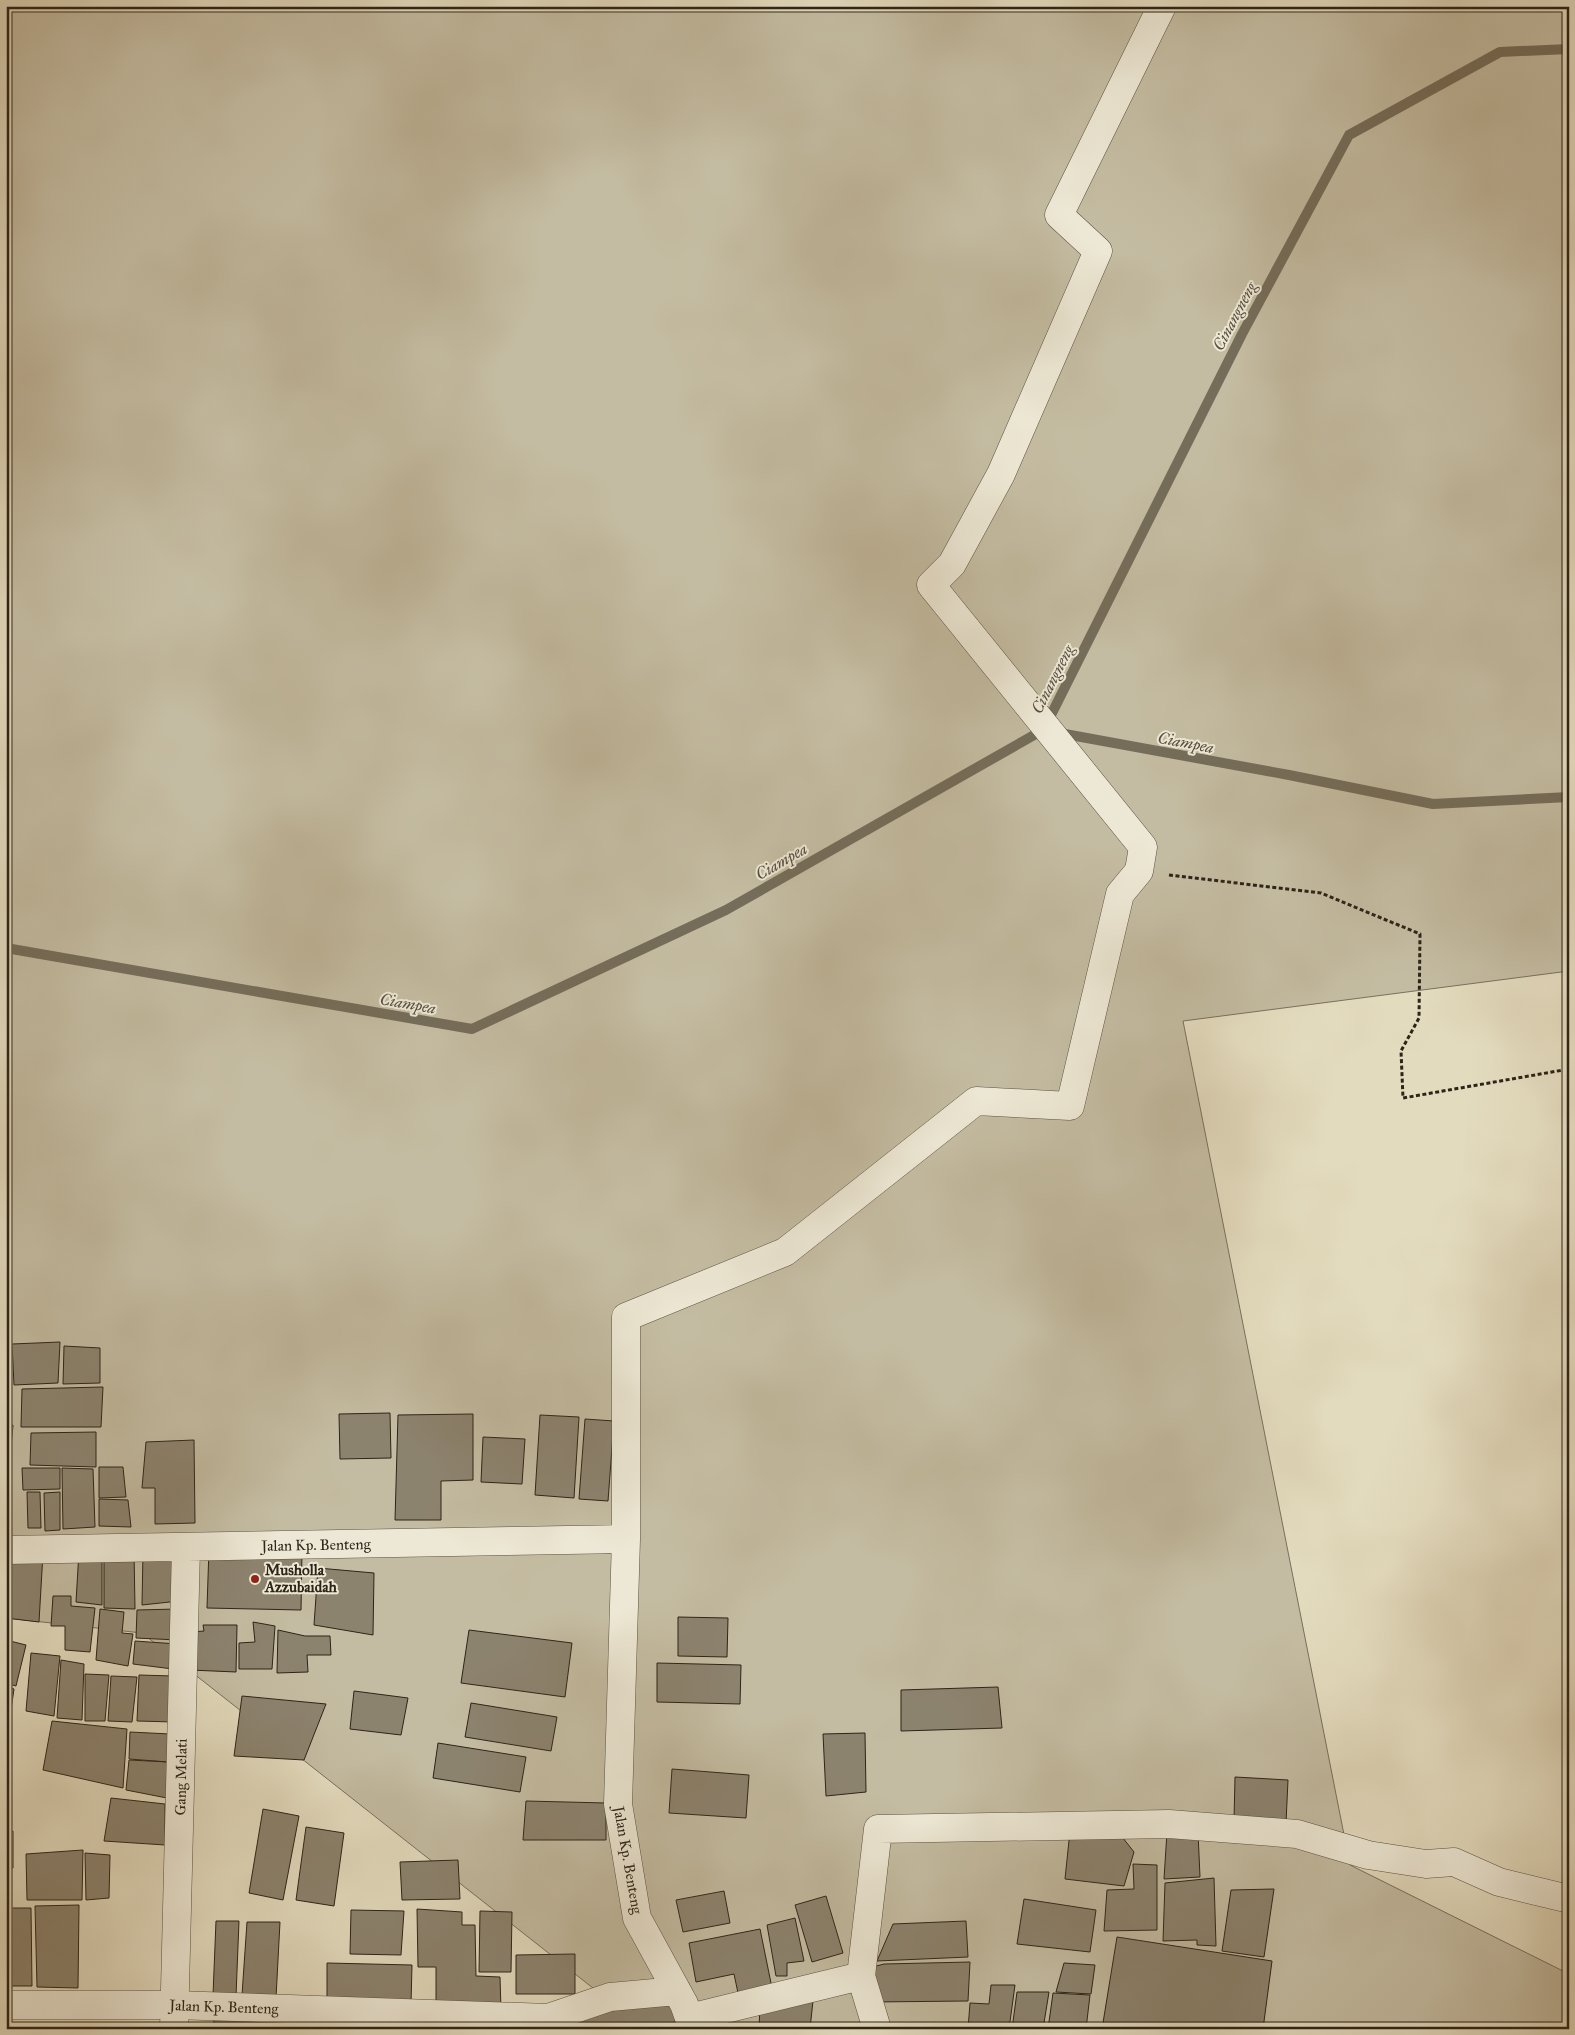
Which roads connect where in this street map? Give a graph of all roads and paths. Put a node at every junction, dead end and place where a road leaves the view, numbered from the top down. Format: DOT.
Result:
graph roads {
  1 [pos="1162,6"];
  2 [pos="1141,859"];
  3 [pos="1569,1069"];
  4 [pos="626,1539"];
  5 [pos="186,1548"];
  6 [pos="6,1550"];
  7 [pos="1569,1899"];
  8 [pos="861,1976"];
  9 [pos="677,1991"];
  10 [pos="6,2005"];
  11 [pos="175,2017"];
  12 [pos="691,2023"];
  13 [pos="547,2024"];
  14 [pos="877,2029"];
  1 -- 2 [label="street"];
  2 -- 3 [label="path"];
  2 -- 4 [label="street, Jalan Kp. Benteng"];
  4 -- 5 [label="street, Jalan Kp. Benteng"];
  4 -- 9 [label="street, Jalan Kp. Benteng"];
  5 -- 6 [label="street, Jalan Kp. Benteng"];
  5 -- 11 [label="street, Gang Melati"];
  7 -- 8 [label="street"];
  8 -- 12 [label="street"];
  8 -- 14 [label="street"];
  9 -- 12 [label="street, Jalan Kp. Benteng"];
  9 -- 13 [label="street, Jalan Kp. Benteng"];
  10 -- 11 [label="street, Jalan Kp. Benteng"];
  11 -- 13 [label="street, Jalan Kp. Benteng"];
}
